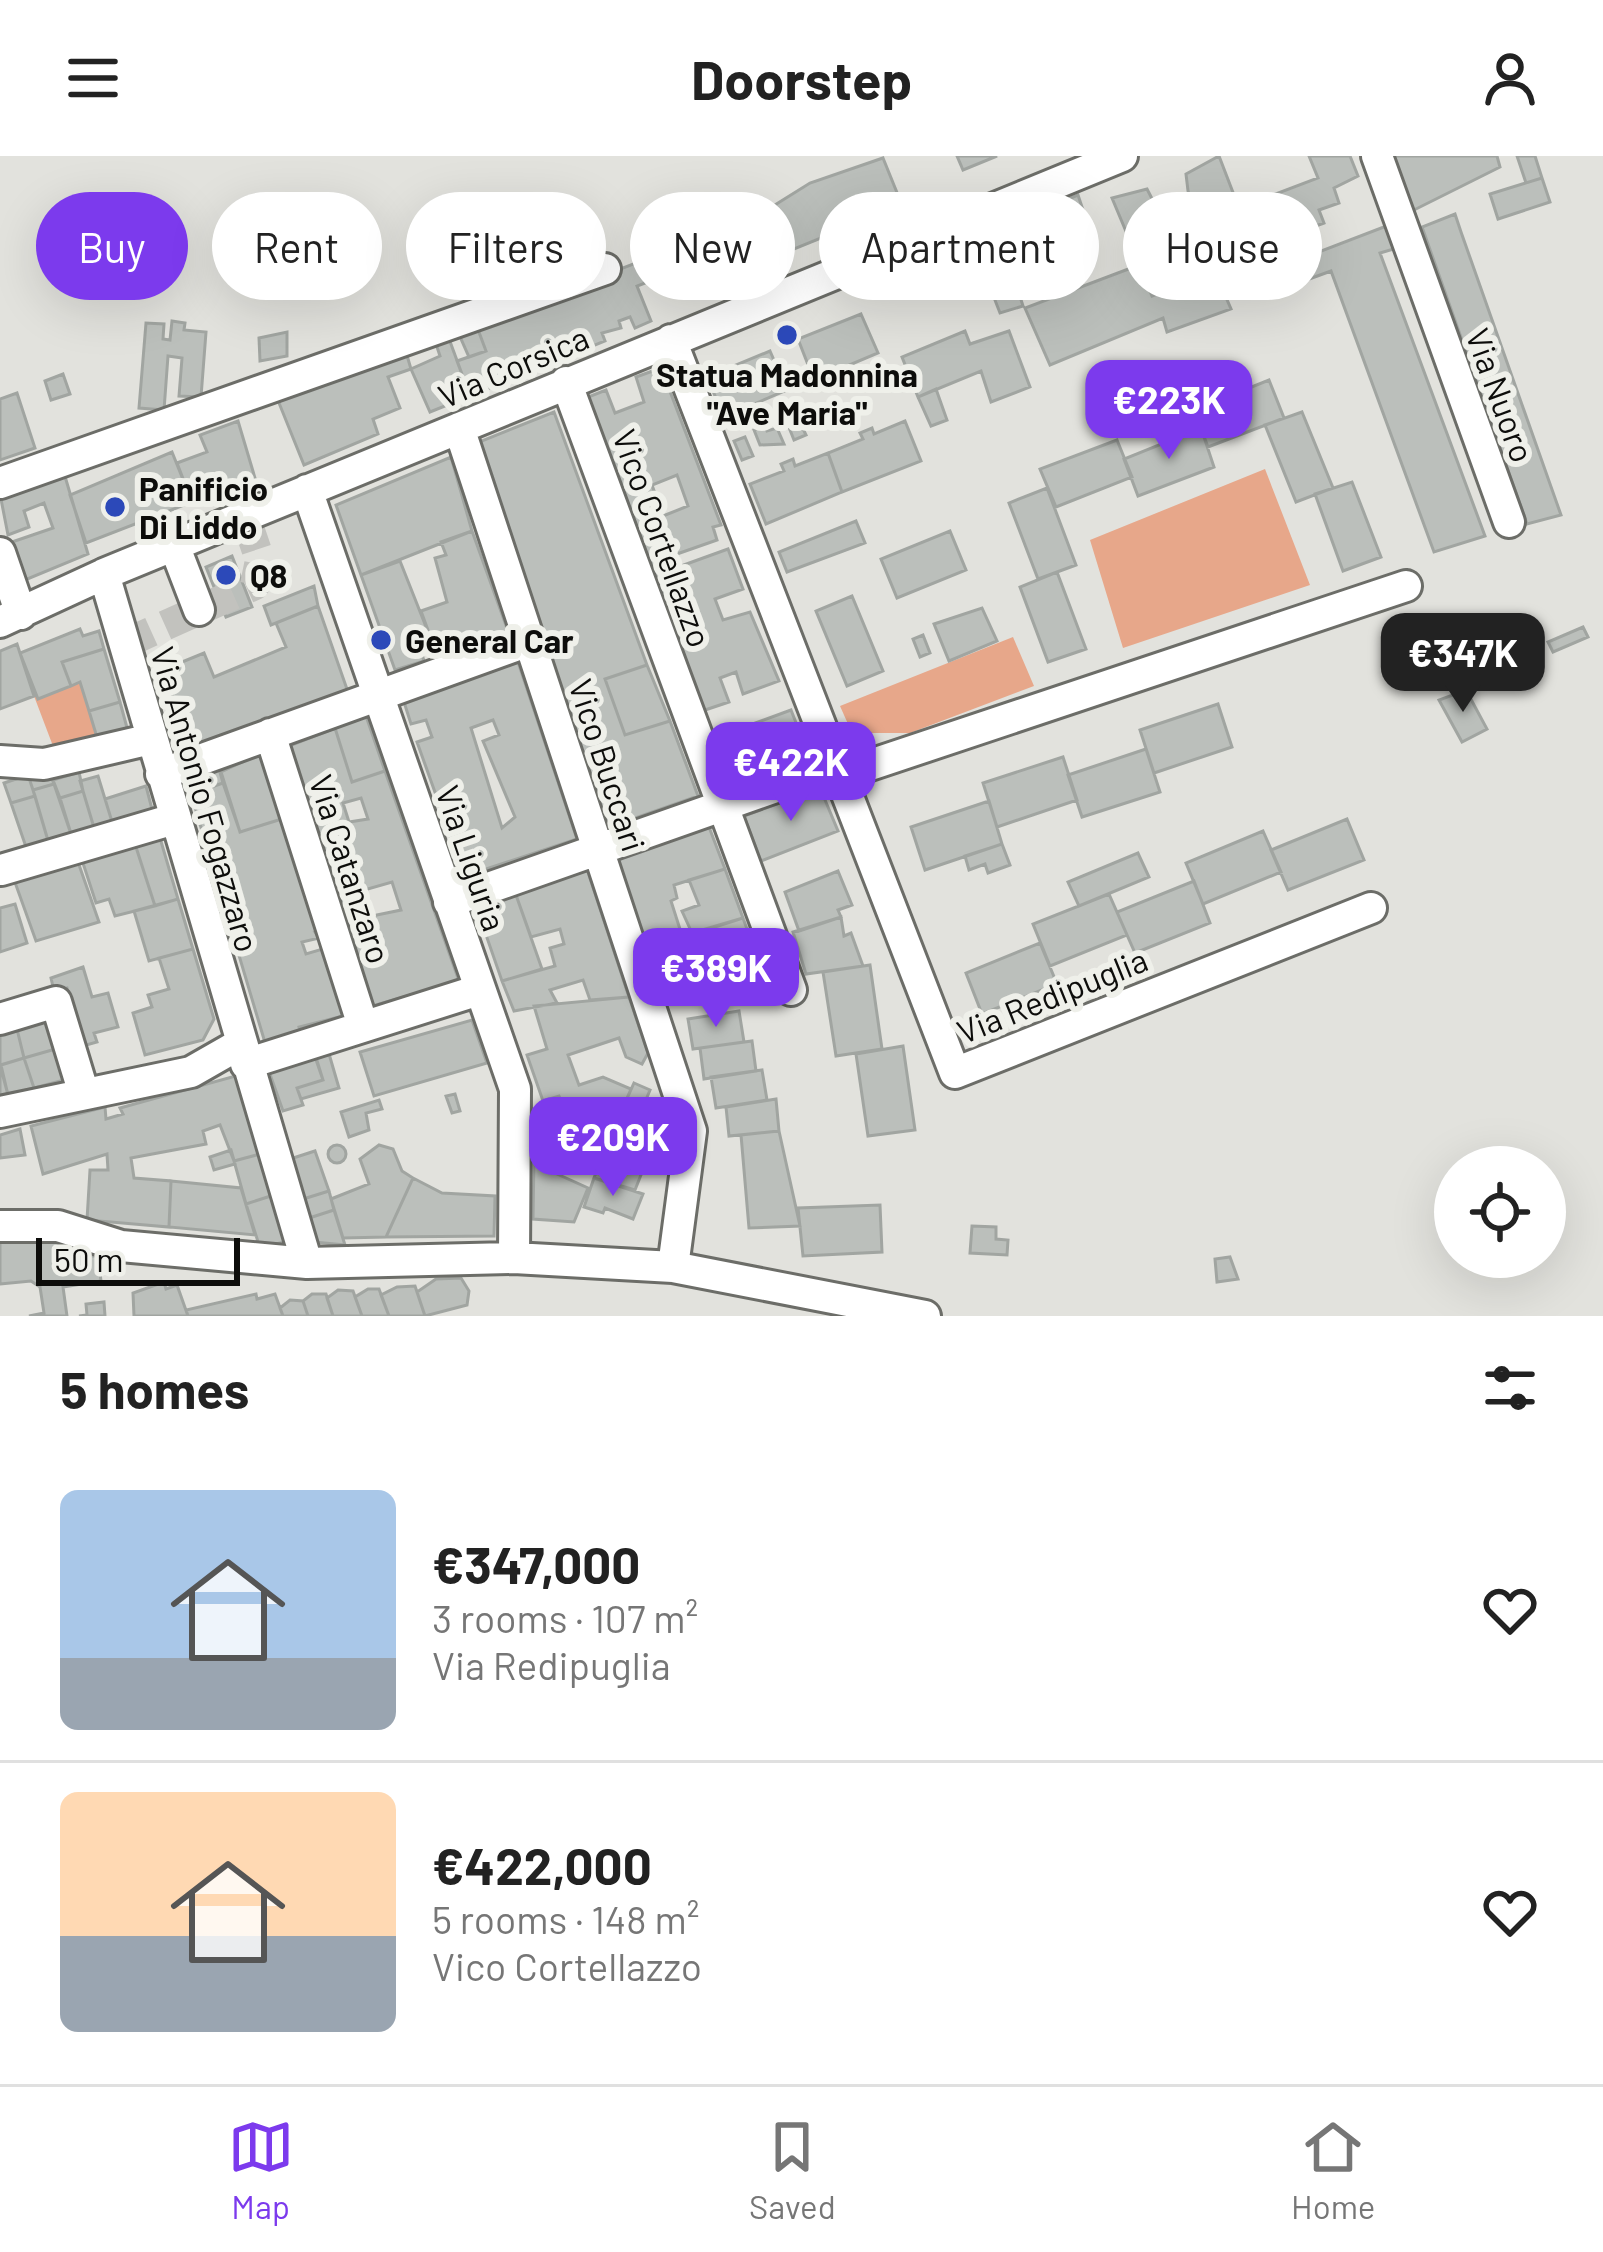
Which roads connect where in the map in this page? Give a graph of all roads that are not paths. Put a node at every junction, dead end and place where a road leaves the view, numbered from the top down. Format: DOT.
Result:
graph roads {
  1 [pos="1122,156"];
  2 [pos="1377,156"];
  3 [pos="517,300"];
  4 [pos="671,340"];
  5 [pos="566,382"];
  6 [pos="459,428"];
  7 [pos="0,483"];
  8 [pos="308,490"];
  9 [pos="1509,522"];
  10 [pos="174,545"];
  11 [pos="0,553"];
  12 [pos="104,574"];
  13 [pos="1406,586"];
  14 [pos="199,610"];
  15 [pos="11,618"];
  16 [pos="529,640"];
  17 [pos="377,695"];
  18 [pos="270,734"];
  19 [pos="152,739"];
  20 [pos="0,761"];
  21 [pos="161,774"];
  22 [pos="840,775"];
  23 [pos="804,777"];
  24 [pos="725,808"];
  25 [pos="174,819"];
  26 [pos="598,848"];
  27 [pos="1,870"];
  28 [pos="449,902"];
  29 [pos="1371,908"];
  30 [pos="479,990"];
  31 [pos="791,990"];
  32 [pos="0,1019"];
  33 [pos="362,1026"];
  34 [pos="243,1053"];
  35 [pos="84,1094"];
  36 [pos="0,1112"];
  37 [pos="0,1226"];
  38 [pos="514,1258"];
  39 [pos="307,1263"];
  40 [pos="673,1267"];
  41 [pos="925,1316"];
  1 -- 4 [label="street, Via Corsica"];
  2 -- 9 [label="street, Via Nuoro"];
  3 -- 7 [label="street"];
  4 -- 5 [label="street, Via Corsica"];
  4 -- 22 [label="street, Via Redipuglia"];
  5 -- 6 [label="street, Via Corsica"];
  5 -- 24 [label="street, Vico Cortellazzo"];
  6 -- 8 [label="street, Via Corsica"];
  6 -- 16 [label="street, Vico Buccari"];
  8 -- 10 [label="street, Via Corsica"];
  8 -- 17 [label="street, Via Liguria"];
  10 -- 12 [label="street, Via Corsica"];
  10 -- 14 [label="street"];
  11 -- 15 [label="street"];
  12 -- 15 [label="street, Via Corsica"];
  12 -- 19 [label="street, Via Antonio Fogazzaro"];
  13 -- 22 [label="street"];
  16 -- 17 [label="street"];
  16 -- 26 [label="street, Vico Buccari"];
  17 -- 18 [label="street"];
  17 -- 28 [label="street, Via Liguria"];
  18 -- 21 [label="street"];
  18 -- 33 [label="street, Via Catanzaro"];
  19 -- 20 [label="street"];
  19 -- 21 [label="street, Via Antonio Fogazzaro"];
  21 -- 25 [label="street, Via Antonio Fogazzaro"];
  22 -- 29 [label="street, Via Redipuglia"];
  23 -- 24 [label="street"];
  24 -- 26 [label="street"];
  24 -- 31 [label="street, Vico Cortellazzo"];
  25 -- 27 [label="street"];
  25 -- 34 [label="street, Via Antonio Fogazzaro"];
  26 -- 28 [label="street"];
  26 -- 40 [label="street, Vico Buccari"];
  28 -- 30 [label="street, Via Liguria"];
  30 -- 33 [label="street"];
  30 -- 38 [label="street, Via Liguria"];
  32 -- 35 [label="street"];
  33 -- 34 [label="street"];
  34 -- 35 [label="street"];
  34 -- 39 [label="street, Via Antonio Fogazzaro"];
  35 -- 36 [label="street"];
  37 -- 39 [label="street"];
  38 -- 39 [label="street"];
  38 -- 40 [label="street"];
  40 -- 41 [label="street"];
}
